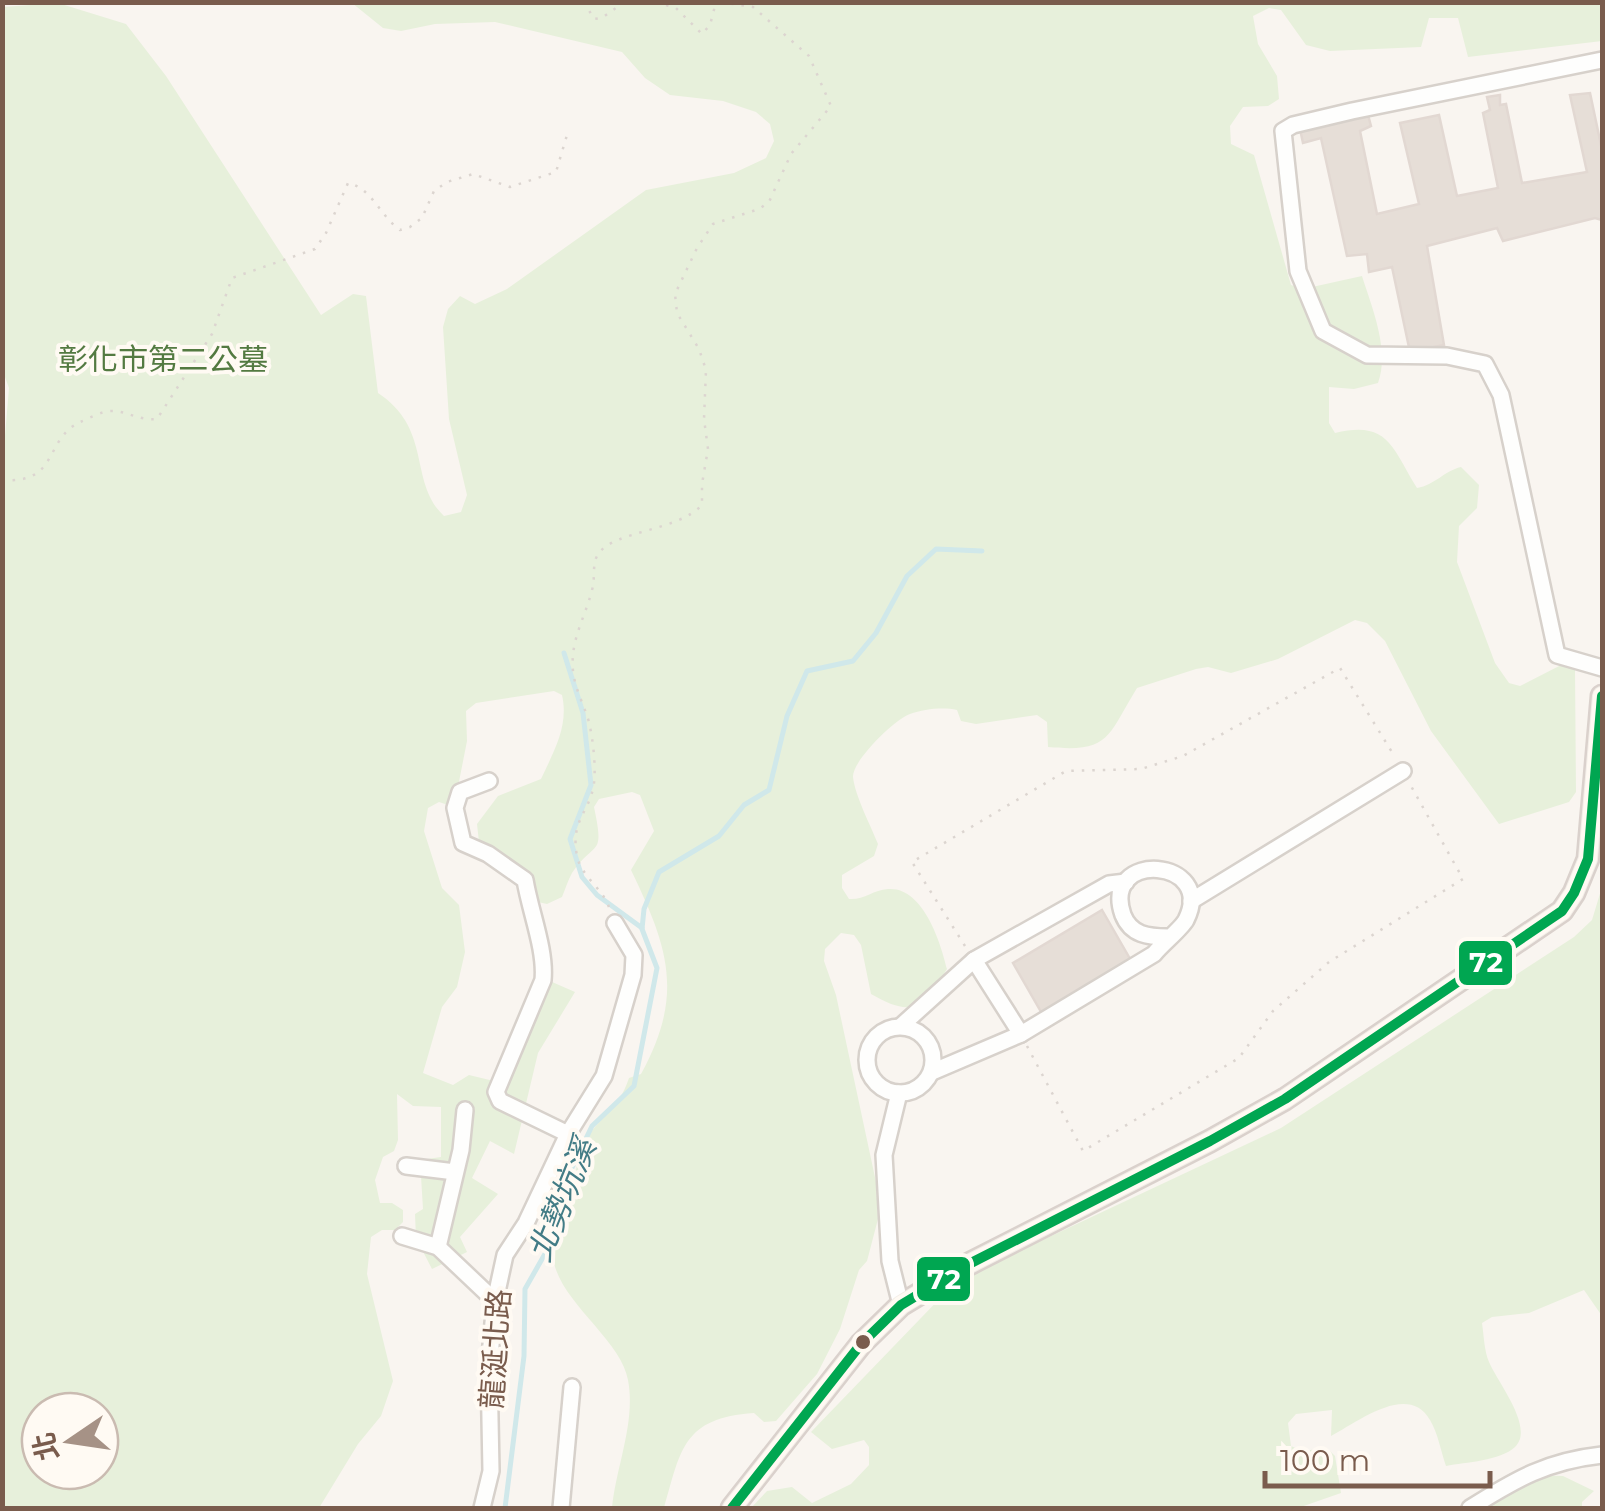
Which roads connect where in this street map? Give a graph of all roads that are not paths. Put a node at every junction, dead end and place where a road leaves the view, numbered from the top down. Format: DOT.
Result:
graph roads {
  1 [pos="1602,60"];
  2 [pos="1602,668"];
  3 [pos="1602,696"];
  4 [pos="1403,771"];
  5 [pos="489,781"];
  6 [pos="1126,882"];
  7 [pos="1191,901"];
  8 [pos="615,923"];
  9 [pos="1168,936"];
  10 [pos="974,960"];
  11 [pos="902,1026"];
  12 [pos="1021,1034"];
  13 [pos="932,1072"];
  14 [pos="899,1094"];
  15 [pos="465,1110"];
  16 [pos="568,1134"];
  17 [pos="406,1166"];
  18 [pos="455,1172"];
  19 [pos="402,1236"];
  20 [pos="438,1248"];
  21 [pos="494,1301"];
  22 [pos="901,1305"];
  23 [pos="572,1387"];
  24 [pos="1602,1455"];
  25 [pos="482,1508"];
  26 [pos="561,1508"];
  27 [pos="732,1508"];
  28 [pos="1470,1508"];
  1 -- 2 [label="street"];
  3 -- 22 [label="main road"];
  4 -- 7 [label="street"];
  5 -- 16 [label="street"];
  6 -- 7 [label="street"];
  6 -- 9 [label="street"];
  6 -- 10 [label="street"];
  7 -- 9 [label="street"];
  8 -- 16 [label="street, 龍涎北路"];
  9 -- 12 [label="street"];
  10 -- 11 [label="street"];
  10 -- 12 [label="street"];
  11 -- 13 [label="street"];
  11 -- 14 [label="street"];
  12 -- 13 [label="street"];
  13 -- 14 [label="street"];
  14 -- 22 [label="street"];
  15 -- 18 [label="street"];
  16 -- 21 [label="street, 龍涎北路"];
  17 -- 18 [label="street"];
  18 -- 20 [label="street"];
  19 -- 20 [label="street"];
  20 -- 21 [label="street"];
  21 -- 25 [label="street, 龍涎北路"];
  22 -- 27 [label="main road"];
  23 -- 26 [label="street"];
  24 -- 28 [label="street"];
}
